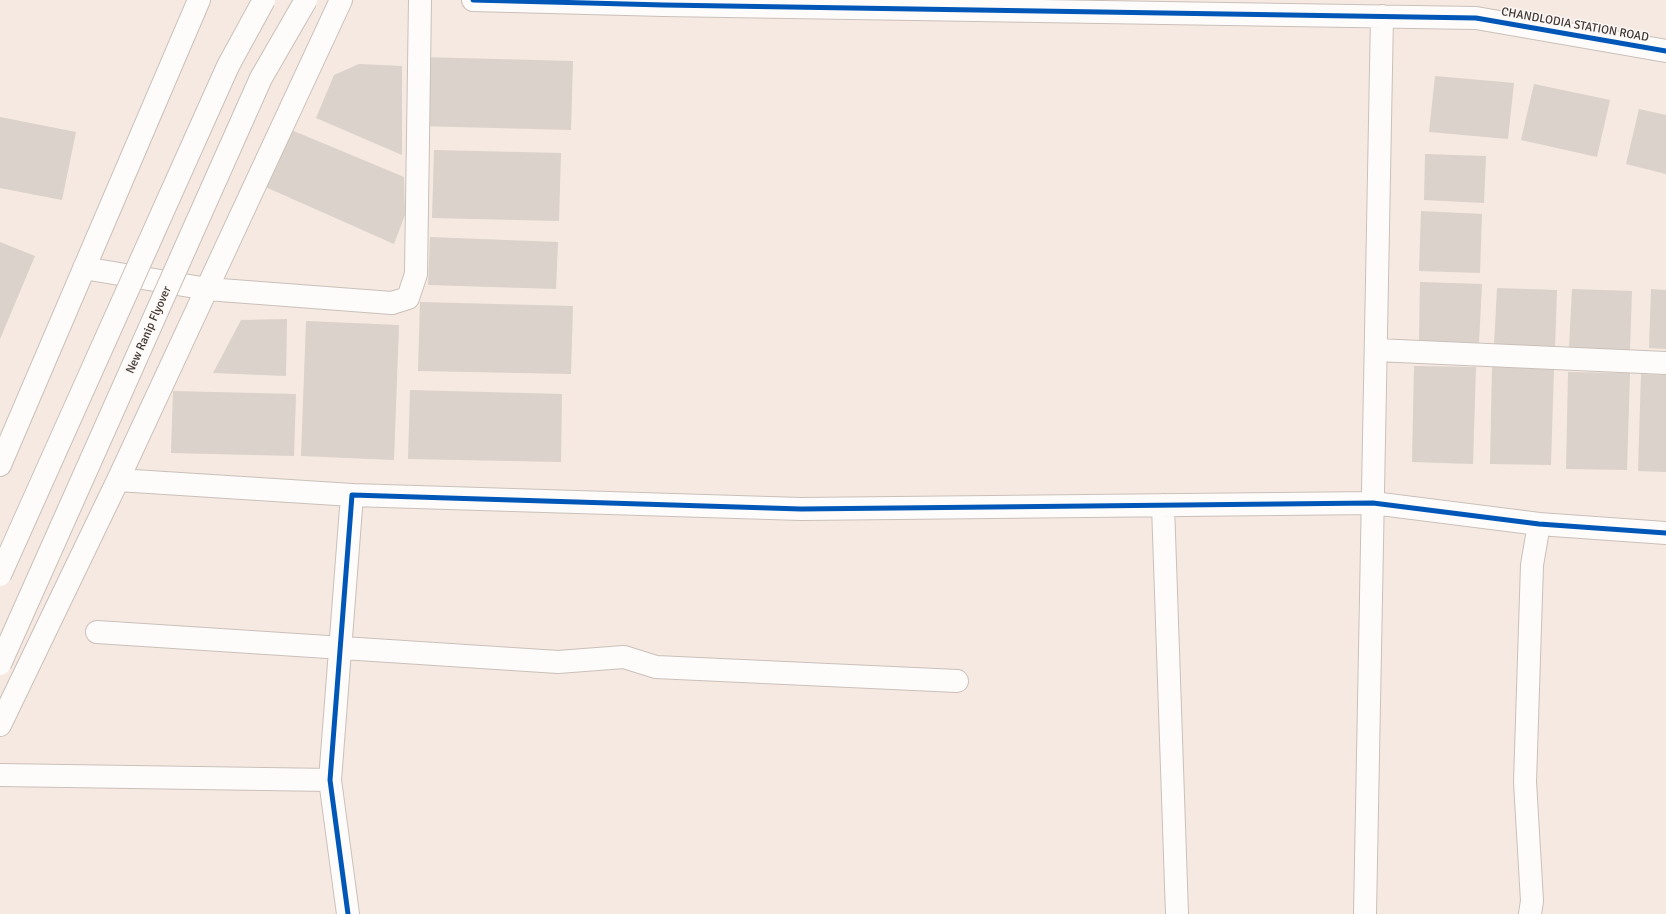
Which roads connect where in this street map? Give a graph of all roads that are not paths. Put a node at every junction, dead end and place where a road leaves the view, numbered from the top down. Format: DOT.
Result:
graph roads {
  1 [pos="198,0"];
  2 [pos="264,0"];
  3 [pos="306,0"];
  4 [pos="341,0"];
  5 [pos="420,0"];
  6 [pos="473,0"];
  7 [pos="1382,16"];
  8 [pos="1666,51"];
  9 [pos="84,268"];
  10 [pos="207,289"];
  11 [pos="1376,350"];
  12 [pos="1666,363"];
  13 [pos="0,465"];
  14 [pos="118,480"];
  15 [pos="352,495"];
  16 [pos="1373,503"];
  17 [pos="1163,505"];
  18 [pos="1539,524"];
  19 [pos="1666,533"];
  20 [pos="0,575"];
  21 [pos="97,632"];
  22 [pos="340,647"];
  23 [pos="0,664"];
  24 [pos="957,681"];
  25 [pos="0,725"];
  26 [pos="0,775"];
  27 [pos="330,780"];
  28 [pos="348,914"];
  29 [pos="1176,914"];
  30 [pos="1365,914"];
  31 [pos="1530,914"];
  1 -- 9 [label="street"];
  2 -- 20 [label="street, bridge"];
  3 -- 23 [label="street, New Ranip Flyover, bridge"];
  4 -- 10 [label="street"];
  5 -- 10 [label="street"];
  6 -- 7 [label="street, CHANDLODIA STATION ROAD"];
  7 -- 8 [label="street, CHANDLODIA STATION ROAD"];
  7 -- 11 [label="street"];
  9 -- 10 [label="street"];
  9 -- 13 [label="street"];
  10 -- 14 [label="street"];
  11 -- 12 [label="street"];
  11 -- 16 [label="street"];
  14 -- 15 [label="street"];
  14 -- 25 [label="street"];
  15 -- 17 [label="street"];
  15 -- 22 [label="street"];
  16 -- 17 [label="street"];
  16 -- 18 [label="street"];
  16 -- 30 [label="street"];
  17 -- 29 [label="street"];
  18 -- 19 [label="street"];
  18 -- 31 [label="street"];
  21 -- 22 [label="street"];
  22 -- 24 [label="street"];
  22 -- 27 [label="street"];
  26 -- 27 [label="street"];
  27 -- 28 [label="street"];
}
